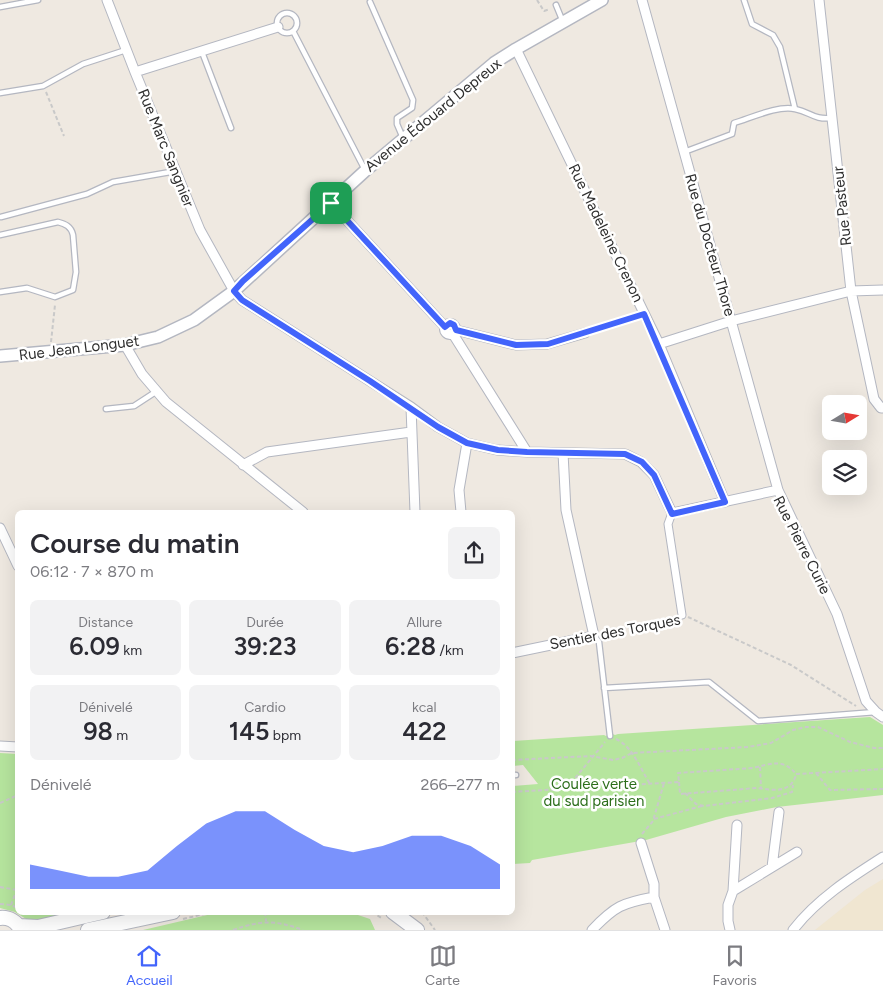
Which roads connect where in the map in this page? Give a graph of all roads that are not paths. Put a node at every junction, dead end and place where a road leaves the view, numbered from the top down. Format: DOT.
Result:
graph roads {
  1 [pos="38,0"];
  2 [pos="107,0"];
  3 [pos="602,0"];
  4 [pos="642,0"];
  5 [pos="744,0"];
  6 [pos="819,0"];
  7 [pos="370,2"];
  8 [pos="556,6"];
  9 [pos="0,7"];
  10 [pos="563,22"];
  11 [pos="278,27"];
  12 [pos="293,32"];
  13 [pos="516,49"];
  14 [pos="126,50"];
  15 [pos="202,52"];
  16 [pos="135,72"];
  17 [pos="0,93"];
  18 [pos="795,109"];
  19 [pos="832,118"];
  20 [pos="231,128"];
  21 [pos="404,139"];
  22 [pos="684,152"];
  23 [pos="176,171"];
  24 [pos="365,171"];
  25 [pos="331,203"];
  26 [pos="1,218"];
  27 [pos="0,235"];
  28 [pos="883,290"];
  29 [pos="234,291"];
  30 [pos="851,291"];
  31 [pos="0,292"];
  32 [pos="731,322"];
  33 [pos="455,332"];
  34 [pos="585,333"];
  35 [pos="659,344"];
  36 [pos="125,345"];
  37 [pos="0,356"];
  38 [pos="157,391"];
  39 [pos="411,407"];
  40 [pos="882,408"];
  41 [pos="106,409"];
  42 [pos="411,432"];
  43 [pos="467,443"];
  44 [pos="527,452"];
  45 [pos="563,453"];
  46 [pos="243,465"];
  47 [pos="778,490"];
  48 [pos="725,502"];
  49 [pos="300,510"];
  50 [pos="415,510"];
  51 [pos="461,510"];
  52 [pos="672,514"];
  53 [pos="0,528"];
  54 [pos="15,560"];
  55 [pos="682,615"];
  56 [pos="594,636"];
  57 [pos="515,652"];
  58 [pos="604,688"];
  59 [pos="879,714"];
  60 [pos="610,736"];
  61 [pos="0,746"];
  62 [pos="15,747"];
  63 [pos="779,812"];
  64 [pos="737,825"];
  65 [pos="642,844"];
  66 [pos="797,852"];
  67 [pos="883,856"];
  68 [pos="772,867"];
  69 [pos="733,891"];
  70 [pos="654,897"];
  71 [pos="90,915"];
  72 [pos="158,915"];
  73 [pos="397,915"];
  74 [pos="0,918"];
  75 [pos="20,928"];
  76 [pos="88,930"];
  77 [pos="417,930"];
  78 [pos="592,930"];
  79 [pos="665,930"];
  80 [pos="730,930"];
  81 [pos="793,930"];
  1 -- 9 [label="lane"];
  2 -- 14 [label="street, Rue Marc Sangnier"];
  3 -- 10 [label="street, Avenue Édouard Depreux"];
  4 -- 22 [label="street, Rue du Docteur Thore"];
  5 -- 18 [label="lane"];
  6 -- 19 [label="street, Rue Pasteur"];
  7 -- 21 [label="lane"];
  8 -- 10 [label="lane"];
  10 -- 13 [label="street, Avenue Édouard Depreux"];
  11 -- 12 [label="lane"];
  11 -- 12 [label="lane"];
  11 -- 15 [label="street"];
  12 -- 24 [label="lane"];
  13 -- 21 [label="street, Avenue Édouard Depreux"];
  13 -- 35 [label="street, Rue Madeleine Crenon"];
  14 -- 16 [label="street, Rue Marc Sangnier"];
  14 -- 17 [label="lane"];
  15 -- 16 [label="street"];
  15 -- 20 [label="lane"];
  16 -- 23 [label="street, Rue Marc Sangnier"];
  18 -- 19 [label="lane"];
  18 -- 22 [label="lane"];
  19 -- 30 [label="street, Rue Pasteur"];
  21 -- 24 [label="street, Avenue Édouard Depreux"];
  22 -- 32 [label="street, Rue du Docteur Thore"];
  23 -- 26 [label="lane"];
  23 -- 29 [label="street, Rue Marc Sangnier"];
  24 -- 25 [label="street, Avenue Édouard Depreux"];
  25 -- 29 [label="street, Avenue Édouard Depreux"];
  25 -- 33 [label="street"];
  27 -- 31 [label="lane"];
  28 -- 30 [label="street"];
  29 -- 36 [label="street, Rue Jean Longuet"];
  29 -- 39 [label="street"];
  30 -- 32 [label="street"];
  30 -- 40 [label="street, Rue Pasteur"];
  32 -- 35 [label="street"];
  32 -- 47 [label="street, Rue du Docteur Thore"];
  33 -- 34 [label="street"];
  33 -- 44 [label="street"];
  35 -- 48 [label="street, Rue Madeleine Crenon"];
  36 -- 37 [label="street, Rue Jean Longuet"];
  36 -- 38 [label="street"];
  38 -- 41 [label="lane"];
  38 -- 46 [label="street"];
  39 -- 42 [label="street"];
  39 -- 43 [label="street"];
  42 -- 46 [label="street"];
  42 -- 50 [label="street"];
  43 -- 44 [label="street"];
  43 -- 51 [label="street"];
  44 -- 45 [label="street"];
  45 -- 52 [label="street"];
  45 -- 56 [label="street"];
  46 -- 49 [label="street"];
  47 -- 48 [label="street, Rue Pierre Curie"];
  47 -- 59 [label="street, Rue Pierre Curie"];
  48 -- 52 [label="street, Rue Pierre Curie"];
  52 -- 55 [label="street"];
  53 -- 54 [label="street"];
  56 -- 57 [label="street, Sentier des Torques"];
  56 -- 58 [label="lane"];
  58 -- 59 [label="lane"];
  58 -- 60 [label="lane"];
  61 -- 62 [label="street"];
  63 -- 68 [label="street"];
  64 -- 69 [label="street"];
  65 -- 70 [label="street"];
  66 -- 68 [label="street"];
  67 -- 81 [label="street"];
  68 -- 69 [label="street"];
  69 -- 80 [label="street"];
  70 -- 78 [label="street"];
  70 -- 79 [label="street"];
  71 -- 75 [label="main road"];
  72 -- 76 [label="main road"];
  73 -- 77 [label="main road"];
  74 -- 75 [label="main road"];
}
